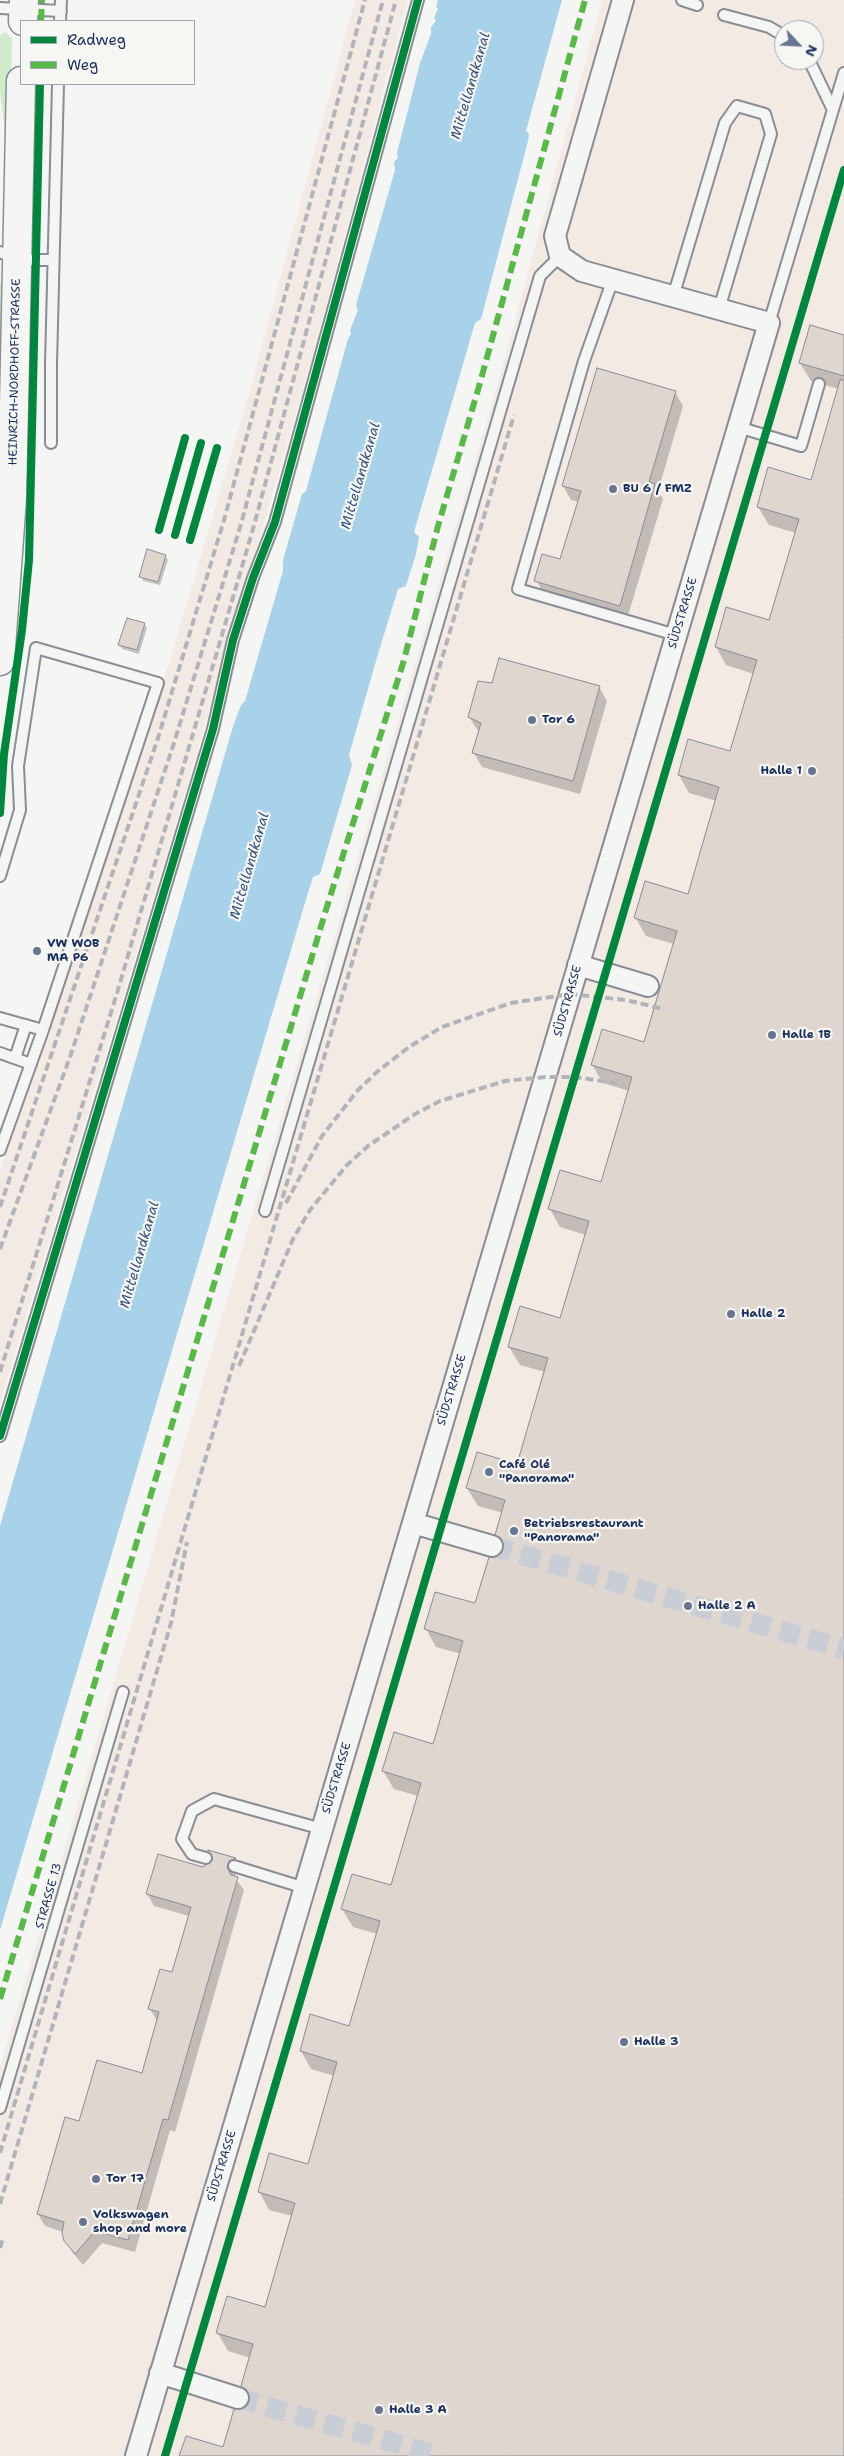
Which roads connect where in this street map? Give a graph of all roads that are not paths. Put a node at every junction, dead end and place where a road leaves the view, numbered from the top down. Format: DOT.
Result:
graph roads {
  1 [pos="61,0"];
  2 [pos="418,0"];
  3 [pos="623,0"];
  4 [pos="682,0"];
  5 [pos="697,5"];
  6 [pos="17,10"];
  7 [pos="724,15"];
  8 [pos="60,16"];
  9 [pos="774,30"];
  10 [pos="816,70"];
  11 [pos="844,72"];
  12 [pos="21,85"];
  13 [pos="58,85"];
  14 [pos="833,110"];
  15 [pos="9,256"];
  16 [pos="560,256"];
  17 [pos="53,260"];
  18 [pos="614,279"];
  19 [pos="673,297"];
  20 [pos="719,309"];
  21 [pos="768,323"];
  22 [pos="820,384"];
  23 [pos="738,427"];
  24 [pos="51,443"];
  25 [pos="676,635"];
  26 [pos="0,661"];
  27 [pos="0,876"];
  28 [pos="578,965"];
  29 [pos="648,986"];
  30 [pos="0,1018"];
  31 [pos="26,1025"];
  32 [pos="43,1030"];
  33 [pos="0,1053"];
  34 [pos="15,1058"];
  35 [pos="31,1064"];
  36 [pos="0,1150"];
  37 [pos="265,1212"];
  38 [pos="0,1436"];
  39 [pos="413,1523"];
  40 [pos="492,1546"];
  41 [pos="123,1692"];
  42 [pos="322,1829"];
  43 [pos="206,1858"];
  44 [pos="234,1866"];
  45 [pos="304,1888"];
  46 [pos="0,2108"];
  47 [pos="160,2373"];
  48 [pos="238,2398"];
  49 [pos="136,2456"];
  1 -- 8 [label="lane"];
  2 -- 38 [label="lane"];
  3 -- 16 [label="street"];
  4 -- 5 [label="lane"];
  6 -- 8 [label="lane"];
  7 -- 9 [label="lane"];
  10 -- 14 [label="lane"];
  11 -- 14 [label="lane"];
  12 -- 15 [label="main road, HEINRICH-NORDHOFF-STRASSE"];
  13 -- 17 [label="lane"];
  14 -- 21 [label="lane"];
  15 -- 17 [label="lane"];
  15 -- 26 [label="main road, HEINRICH-NORDHOFF-STRASSE"];
  16 -- 18 [label="street"];
  16 -- 37 [label="lane"];
  17 -- 24 [label="lane"];
  18 -- 19 [label="street"];
  18 -- 25 [label="lane"];
  19 -- 20 [label="street"];
  19 -- 20 [label="lane"];
  20 -- 21 [label="street"];
  21 -- 23 [label="street, SÜDSTRASSE"];
  22 -- 23 [label="lane"];
  23 -- 25 [label="street, SÜDSTRASSE"];
  25 -- 28 [label="street, SÜDSTRASSE"];
  27 -- 32 [label="lane"];
  28 -- 29 [label="street"];
  28 -- 39 [label="street, SÜDSTRASSE"];
  30 -- 31 [label="lane"];
  31 -- 32 [label="lane"];
  31 -- 34 [label="lane"];
  32 -- 35 [label="lane"];
  33 -- 34 [label="lane"];
  34 -- 35 [label="lane"];
  35 -- 36 [label="lane"];
  39 -- 40 [label="street"];
  39 -- 42 [label="street, SÜDSTRASSE"];
  41 -- 46 [label="lane, STRASSE 13"];
  42 -- 43 [label="lane"];
  42 -- 45 [label="street, SÜDSTRASSE"];
  44 -- 45 [label="lane"];
  45 -- 47 [label="street, SÜDSTRASSE"];
  47 -- 48 [label="street"];
  47 -- 49 [label="street, SÜDSTRASSE"];
}
